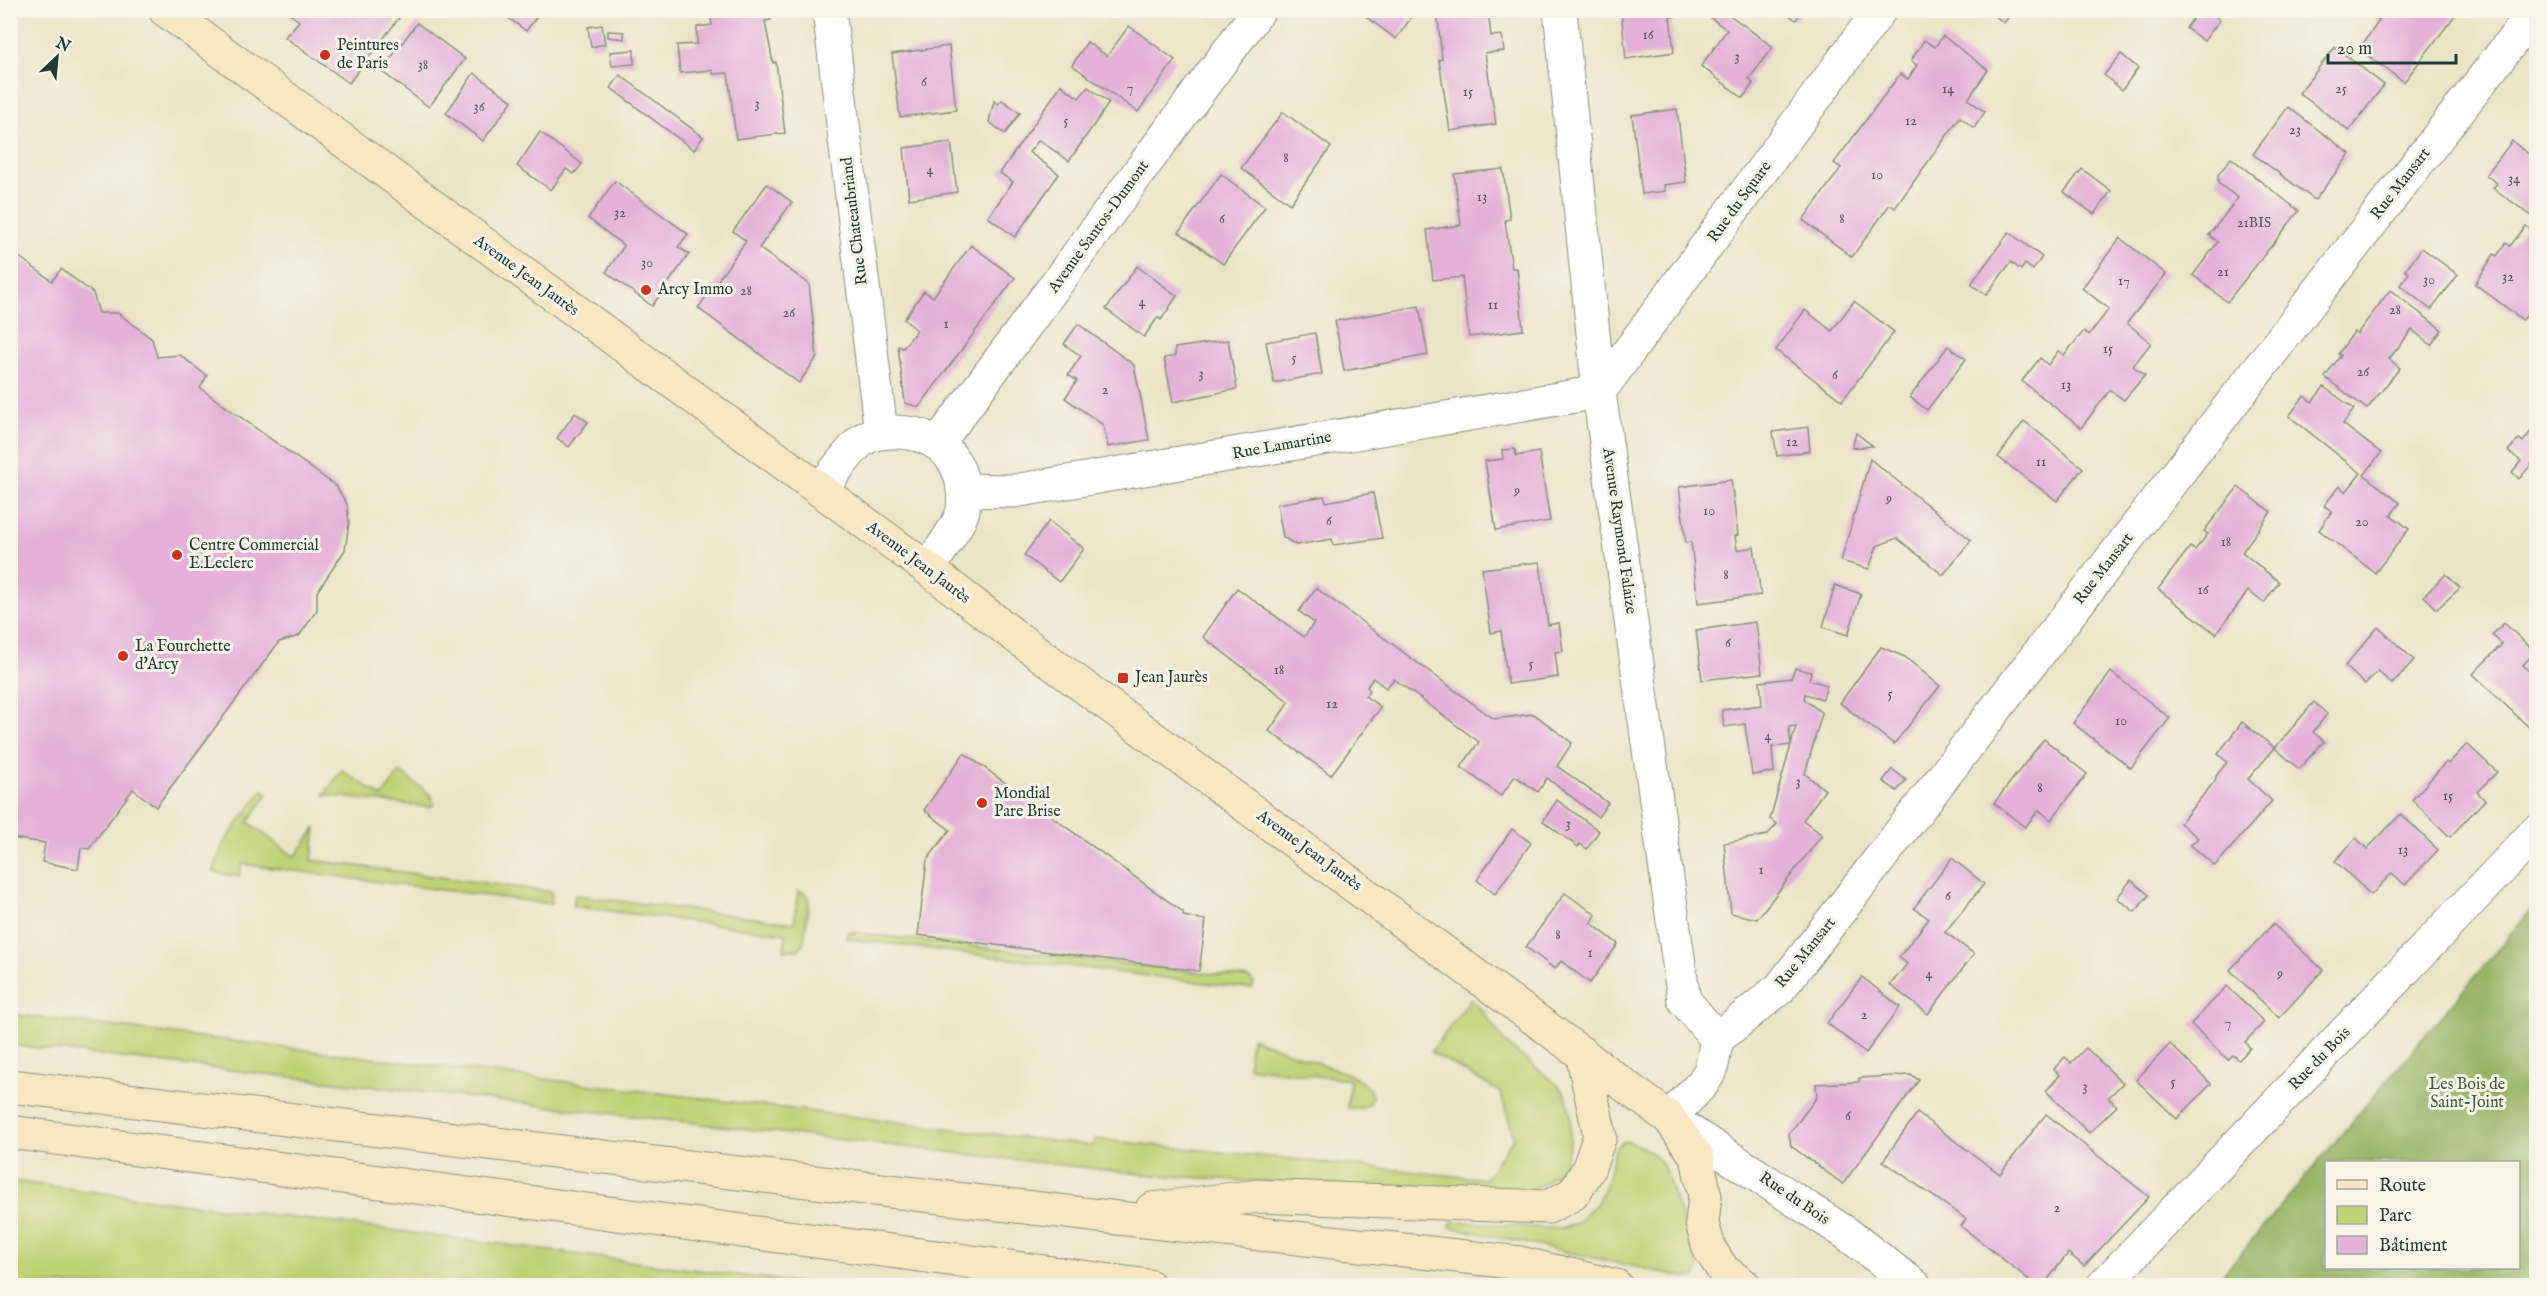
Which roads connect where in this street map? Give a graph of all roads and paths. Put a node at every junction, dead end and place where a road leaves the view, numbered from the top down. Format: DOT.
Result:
graph roads {
  1 [pos="165,10"];
  2 [pos="829,10"];
  3 [pos="1259,10"];
  4 [pos="1560,10"];
  5 [pos="1880,10"];
  6 [pos="2536,10"];
  7 [pos="1599,392"];
  8 [pos="880,432"];
  9 [pos="939,442"];
  10 [pos="820,490"];
  11 [pos="963,490"];
  12 [pos="928,569"];
  13 [pos="2536,832"];
  14 [pos="1717,1039"];
  15 [pos="1582,1053"];
  16 [pos="10,1086"];
  17 [pos="1669,1118"];
  18 [pos="10,1132"];
  19 [pos="1100,1216"];
  20 [pos="1149,1286"];
  21 [pos="1616,1286"];
  22 [pos="1745,1286"];
  23 [pos="1915,1286"];
  24 [pos="2103,1286"];
  1 -- 10 [label="main road, Avenue Jean Jaurès"];
  2 -- 8 [label="street, Rue Chateaubriand"];
  3 -- 9 [label="street, Avenue Santos-Dumont"];
  4 -- 7 [label="street, Avenue Raymond Falaize"];
  5 -- 7 [label="street, Rue du Square"];
  6 -- 14 [label="street, Rue Mansart"];
  7 -- 11 [label="street, Rue Lamartine"];
  7 -- 14 [label="street, Avenue Raymond Falaize"];
  8 -- 9 [label="street"];
  8 -- 10 [label="street"];
  9 -- 11 [label="street"];
  10 -- 12 [label="main road, Avenue Jean Jaurès"];
  11 -- 12 [label="street"];
  12 -- 15 [label="main road, Avenue Jean Jaurès"];
  13 -- 24 [label="street, Rue du Bois"];
  14 -- 17 [label="street"];
  15 -- 17 [label="main road, Avenue Jean Jaurès"];
  15 -- 19 [label="main road"];
  16 -- 19 [label="main road"];
  17 -- 22 [label="main road, Avenue Jean Jaurès"];
  17 -- 23 [label="street, Rue du Bois"];
  18 -- 20 [label="main road"];
  19 -- 21 [label="main road"];
}
